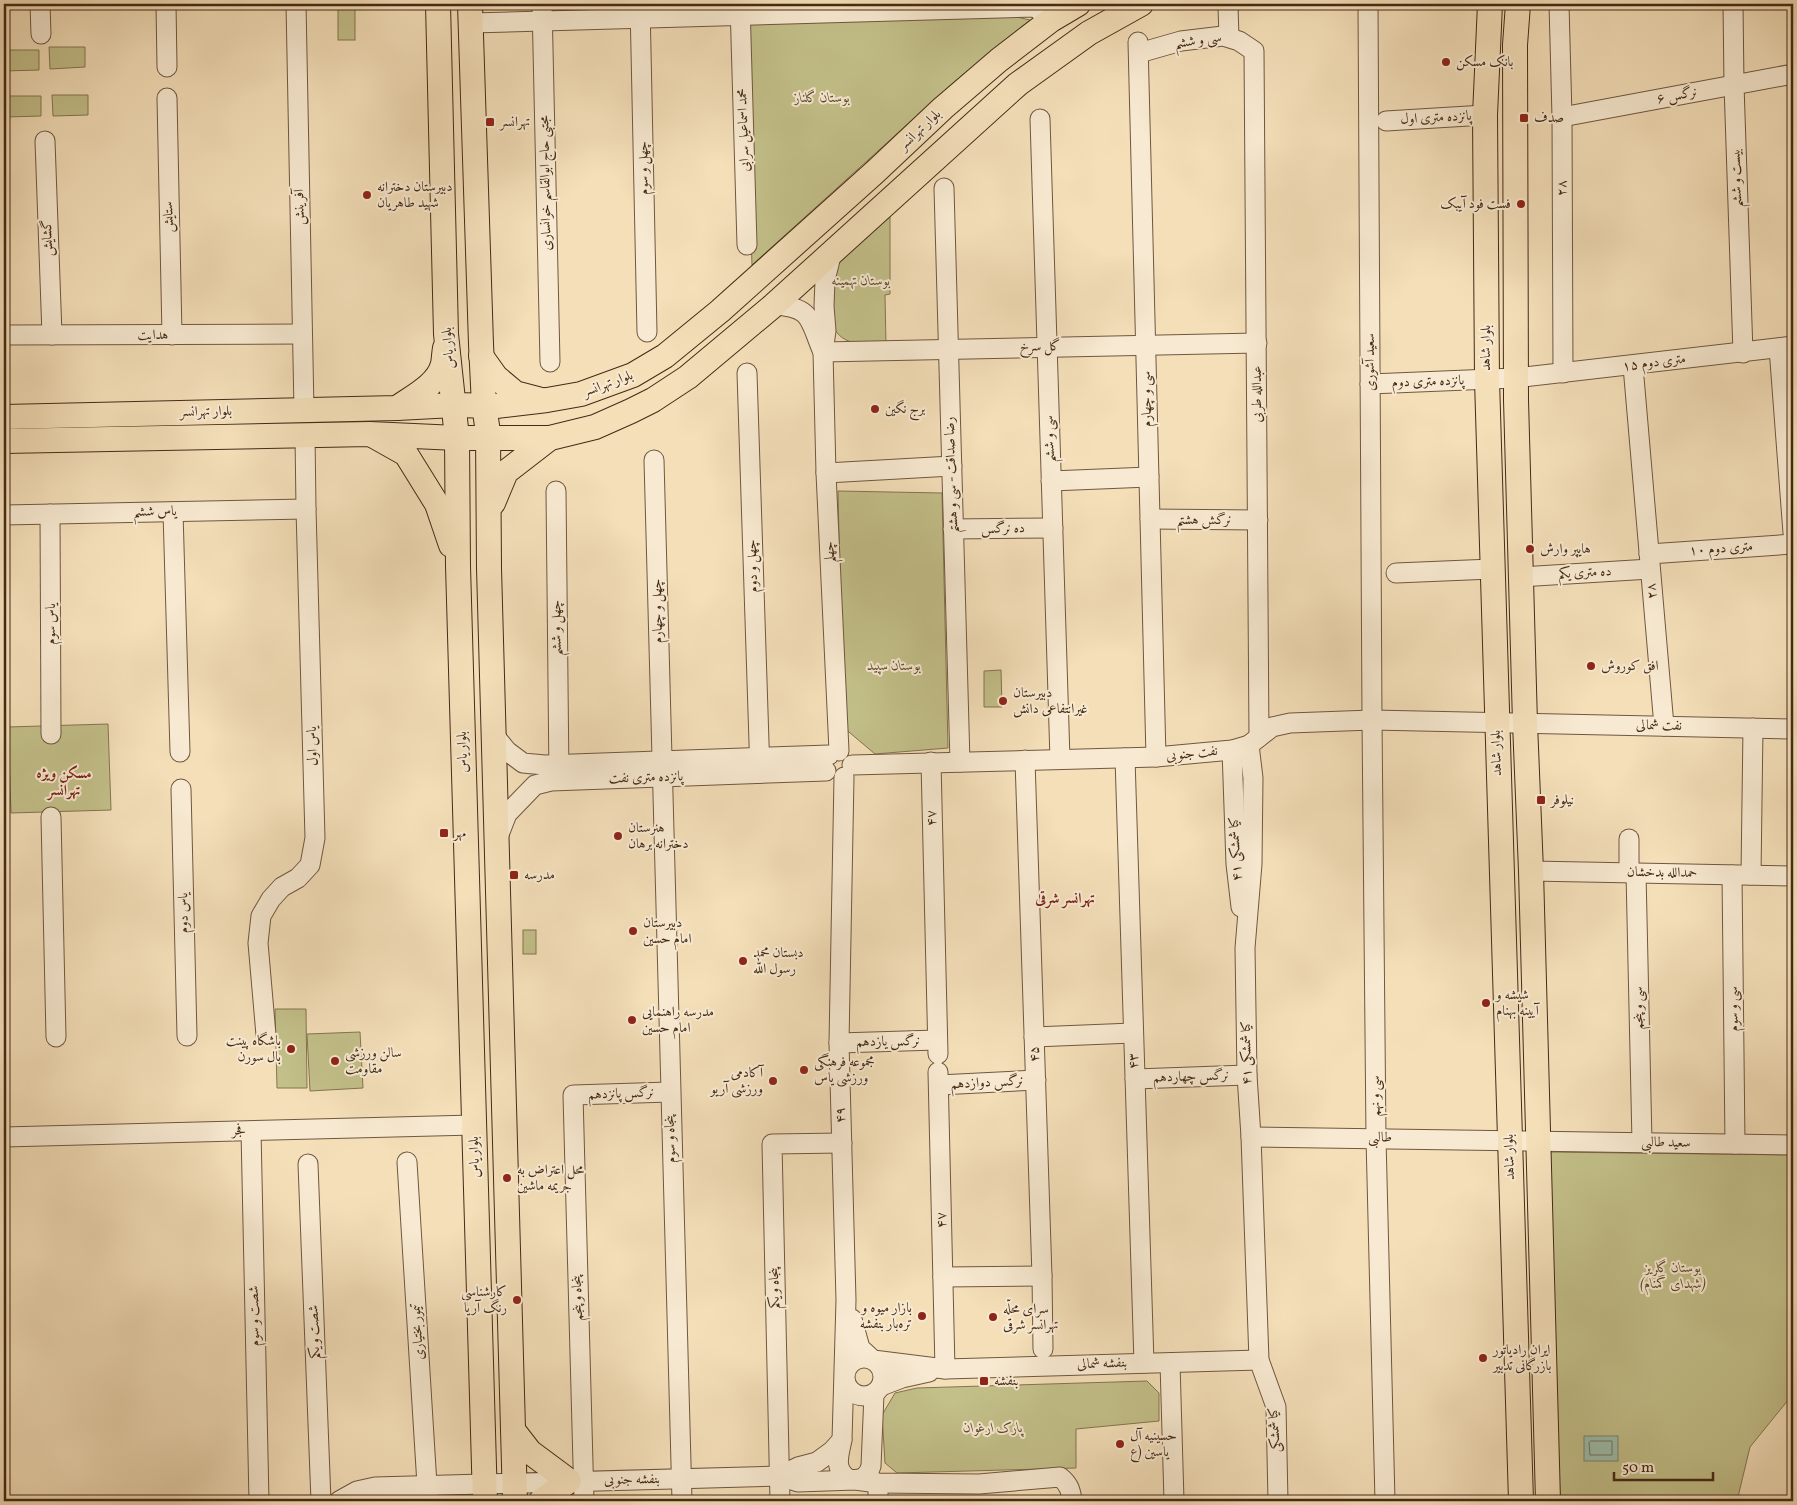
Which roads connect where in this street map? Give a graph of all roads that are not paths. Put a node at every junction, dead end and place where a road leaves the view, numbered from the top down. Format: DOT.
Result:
graph roads {
  1 [pos="40,4"];
  2 [pos="166,4"];
  3 [pos="296,4"];
  4 [pos="438,4"];
  5 [pos="1078,4"];
  6 [pos="1141,4"];
  7 [pos="1230,4"];
  8 [pos="1368,4"];
  9 [pos="1518,4"];
  10 [pos="1527,4"];
  11 [pos="1559,4"];
  12 [pos="1734,4"];
  13 [pos="932,7"];
  14 [pos="838,8"];
  15 [pos="740,9"];
  16 [pos="1485,9"];
  17 [pos="1041,10"];
  18 [pos="640,11"];
  19 [pos="542,12"];
  20 [pos="471,14"];
  21 [pos="41,34"];
  22 [pos="1229,37"];
  23 [pos="1516,45"];
  24 [pos="1138,47"];
  25 [pos="1254,51"];
  26 [pos="167,67"];
  27 [pos="1793,74"];
  28 [pos="1734,85"];
  29 [pos="167,98"];
  30 [pos="1485,115"];
  31 [pos="1562,117"];
  32 [pos="1040,119"];
  33 [pos="1386,121"];
  34 [pos="45,141"];
  35 [pos="944,188"];
  36 [pos="748,245"];
  37 [pos="832,252"];
  38 [pos="774,305"];
  39 [pos="647,332"];
  40 [pos="302,334"];
  41 [pos="446,334"];
  42 [pos="4,335"];
  43 [pos="52,335"];
  44 [pos="172,335"];
  45 [pos="1257,343"];
  46 [pos="1146,345"];
  47 [pos="1047,347"];
  48 [pos="1786,347"];
  49 [pos="948,350"];
  50 [pos="823,352"];
  51 [pos="1743,353"];
  52 [pos="481,356"];
  53 [pos="550,362"];
  54 [pos="1633,366"];
  55 [pos="747,373"];
  56 [pos="1564,373"];
  57 [pos="1515,378"];
  58 [pos="1486,380"];
  59 [pos="1370,384"];
  60 [pos="547,400"];
  61 [pos="454,405"];
  62 [pos="484,406"];
  63 [pos="397,408"];
  64 [pos="304,410"];
  65 [pos="4,417"];
  66 [pos="370,434"];
  67 [pos="305,435"];
  68 [pos="488,437"];
  69 [pos="557,437"];
  70 [pos="456,438"];
  71 [pos="4,441"];
  72 [pos="654,460"];
  73 [pos="952,466"];
  74 [pos="826,473"];
  75 [pos="1149,476"];
  76 [pos="1051,481"];
  77 [pos="556,492"];
  78 [pos="306,509"];
  79 [pos="173,512"];
  80 [pos="50,514"];
  81 [pos="488,514"];
  82 [pos="4,515"];
  83 [pos="1150,519"];
  84 [pos="1258,520"];
  85 [pos="1053,528"];
  86 [pos="953,529"];
  87 [pos="1793,532"];
  88 [pos="1793,544"];
  89 [pos="1649,562"];
  90 [pos="458,566"];
  91 [pos="1492,569"];
  92 [pos="1396,574"];
  93 [pos="1520,577"];
  94 [pos="1372,720"];
  95 [pos="1496,722"];
  96 [pos="1525,723"];
  97 [pos="1664,726"];
  98 [pos="1753,728"];
  99 [pos="1793,729"];
  100 [pos="51,734"];
  101 [pos="494,735"];
  102 [pos="1246,744"];
  103 [pos="180,752"];
  104 [pos="1156,757"];
  105 [pos="1125,758"];
  106 [pos="1060,759"];
  107 [pos="1025,760"];
  108 [pos="931,762"];
  109 [pos="960,762"];
  110 [pos="760,766"];
  111 [pos="837,766"];
  112 [pos="662,770"];
  113 [pos="559,773"];
  114 [pos="181,790"];
  115 [pos="51,817"];
  116 [pos="1629,839"];
  117 [pos="497,841"];
  118 [pos="1531,871"];
  119 [pos="1632,873"];
  120 [pos="1732,875"];
  121 [pos="1751,875"];
  122 [pos="1793,876"];
  123 [pos="1245,948"];
  124 [pos="1134,1033"];
  125 [pos="266,1034"];
  126 [pos="187,1036"];
  127 [pos="56,1037"];
  128 [pos="1034,1037"];
  129 [pos="838,1043"];
  130 [pos="938,1063"];
  131 [pos="1247,1075"];
  132 [pos="1135,1078"];
  133 [pos="1036,1080"];
  134 [pos="670,1092"];
  135 [pos="573,1095"];
  136 [pos="474,1126"];
  137 [pos="504,1126"];
  138 [pos="251,1131"];
  139 [pos="4,1137"];
  140 [pos="1251,1137"];
  141 [pos="1376,1138"];
  142 [pos="1509,1140"];
  143 [pos="1538,1141"];
  144 [pos="1642,1142"];
  145 [pos="842,1143"];
  146 [pos="1735,1144"];
  147 [pos="1793,1144"];
  148 [pos="407,1162"];
  149 [pos="308,1164"];
  150 [pos="1042,1276"];
  151 [pos="944,1277"];
  152 [pos="846,1300"];
  153 [pos="1043,1349"];
  154 [pos="873,1360"];
  155 [pos="1259,1360"];
  156 [pos="1144,1363"];
  157 [pos="1170,1363"];
  158 [pos="945,1369"];
  159 [pos="844,1378"];
  160 [pos="878,1390"];
  161 [pos="513,1430"];
  162 [pos="842,1440"];
  163 [pos="779,1476"];
  164 [pos="681,1479"];
  165 [pos="855,1480"];
  166 [pos="576,1481"];
  167 [pos="485,1492"];
  168 [pos="514,1492"];
  169 [pos="878,1492"];
  170 [pos="979,1492"];
  171 [pos="428,1493"];
  172 [pos="259,1501"];
  173 [pos="321,1501"];
  174 [pos="339,1501"];
  175 [pos="541,1501"];
  176 [pos="584,1501"];
  177 [pos="682,1501"];
  178 [pos="780,1501"];
  179 [pos="1072,1501"];
  180 [pos="1174,1501"];
  181 [pos="1278,1501"];
  182 [pos="1385,1501"];
  183 [pos="1521,1501"];
  184 [pos="1548,1501"];
  1 -- 21 [label="street"];
  2 -- 26 [label="street"];
  3 -- 40 [label="street, آفرینش"];
  4 -- 41 [label="main road, بلوار یاس"];
  5 -- 17 [label="main road, بلوار تهرانسر"];
  6 -- 37 [label="main road, بلوار تهرانسر"];
  7 -- 22 [label="street"];
  8 -- 59 [label="street, سعید آشوری"];
  9 -- 23 [label="main road, بلوار شاهد"];
  10 -- 23 [label="main road"];
  11 -- 31 [label="street, ۲۸"];
  12 -- 28 [label="street, بیست و ششم"];
  13 -- 14 [label="street"];
  13 -- 17 [label="street"];
  14 -- 15 [label="street"];
  15 -- 18 [label="street"];
  15 -- 36 [label="street, محمد اسماعیل سرابی"];
  16 -- 30 [label="main road, بلوار شاهد"];
  17 -- 60 [label="main road, بلوار تهرانسر"];
  18 -- 19 [label="street"];
  18 -- 39 [label="street, چهل و سوم"];
  19 -- 20 [label="street"];
  19 -- 53 [label="street, مجتبی حاج ابوالقاسم خوانساری"];
  20 -- 52 [label="main road"];
  22 -- 24 [label="street, سی و ششم"];
  22 -- 25 [label="street, سی و ششم"];
  23 -- 57 [label="main road, بلوار شاهد"];
  24 -- 46 [label="street, سی و چهارم"];
  25 -- 45 [label="street, عبدالله طربی"];
  27 -- 28 [label="street, نرگس ۶"];
  28 -- 31 [label="street, نرگس ۶"];
  28 -- 51 [label="street, بیست و ششم"];
  29 -- 44 [label="street, ستایش"];
  30 -- 33 [label="street, پانزده متری اول"];
  30 -- 58 [label="main road, بلوار شاهد"];
  31 -- 56 [label="street, ۲۸"];
  32 -- 47 [label="street, سی و ششم"];
  34 -- 43 [label="street, گشایش"];
  35 -- 49 [label="street, رضا صداقت - سی و هشتم"];
  37 -- 38 [label="main road, بلوار تهرانسر"];
  37 -- 50 [label="street"];
  38 -- 50 [label="street"];
  38 -- 69 [label="main road, بلوار تهرانسر"];
  40 -- 44 [label="street, هدایت"];
  40 -- 64 [label="street, آفرینش"];
  41 -- 61 [label="main road, بلوار یاس"];
  41 -- 63 [label="main road"];
  42 -- 43 [label="street, هدایت"];
  43 -- 44 [label="street, هدایت"];
  45 -- 46 [label="street, گل سرخ"];
  45 -- 84 [label="street, عبدالله طربی"];
  46 -- 47 [label="street, گل سرخ"];
  46 -- 75 [label="street, سی و چهارم"];
  47 -- 49 [label="street, گل سرخ"];
  47 -- 76 [label="street, سی و ششم"];
  48 -- 51 [label="street, ۱۵ متری دوم"];
  48 -- 87 [label="street"];
  49 -- 50 [label="street, گل سرخ"];
  49 -- 73 [label="street, رضا صداقت - سی و هشتم"];
  50 -- 74 [label="street, چهلم"];
  51 -- 54 [label="street, ۱۵ متری دوم"];
  52 -- 60 [label="main road"];
  52 -- 62 [label="main road"];
  54 -- 56 [label="street, ۱۵ متری دوم"];
  54 -- 89 [label="street, ۲۸"];
  55 -- 110 [label="street, چهل و دوم"];
  56 -- 57 [label="street, ۱۵ متری دوم"];
  57 -- 58 [label="street, پانزده متری دوم"];
  57 -- 93 [label="main road, بلوار شاهد"];
  58 -- 59 [label="street, پانزده متری دوم"];
  58 -- 91 [label="main road, بلوار شاهد"];
  59 -- 94 [label="street, سعید آشوری"];
  60 -- 62 [label="main road, بلوار تهرانسر"];
  60 -- 69 [label="main road"];
  61 -- 62 [label="main road, بلوار تهرانسر"];
  61 -- 63 [label="main road, بلوار تهرانسر"];
  61 -- 70 [label="main road, بلوار یاس"];
  62 -- 68 [label="main road"];
  63 -- 64 [label="main road, بلوار تهرانسر"];
  64 -- 65 [label="main road, بلوار تهرانسر"];
  66 -- 67 [label="main road, بلوار تهرانسر"];
  66 -- 70 [label="main road, بلوار تهرانسر"];
  66 -- 90 [label="main road"];
  67 -- 71 [label="main road, بلوار تهرانسر"];
  67 -- 78 [label="street, یاس اول"];
  68 -- 69 [label="main road, بلوار تهرانسر"];
  68 -- 70 [label="main road, بلوار تهرانسر"];
  68 -- 81 [label="main road"];
  69 -- 81 [label="main road"];
  70 -- 90 [label="main road, بلوار یاس"];
  72 -- 112 [label="street, چهل و چهارم"];
  73 -- 74 [label="street"];
  73 -- 86 [label="street, رضا صداقت - سی و هشتم"];
  74 -- 111 [label="street, چهلم"];
  75 -- 76 [label="street"];
  75 -- 83 [label="street, سی و چهارم"];
  76 -- 85 [label="street, سی و ششم"];
  77 -- 113 [label="street, چهل و ششم"];
  78 -- 79 [label="street, یاس ششم"];
  78 -- 125 [label="street, یاس اول"];
  79 -- 80 [label="street, یاس ششم"];
  79 -- 103 [label="street"];
  80 -- 82 [label="street, یاس ششم"];
  80 -- 100 [label="street, یاس سوم"];
  81 -- 101 [label="main road"];
  83 -- 84 [label="street, نرگش هشتم"];
  83 -- 104 [label="street, سی و چهارم"];
  84 -- 102 [label="street, عبدالله طربی"];
  85 -- 86 [label="street, ده نرگس"];
  85 -- 106 [label="street, سی و ششم"];
  86 -- 109 [label="street, رضا صداقت - سی و هشتم"];
  88 -- 89 [label="street, ۱۰ متری دوم"];
  89 -- 93 [label="street, ده متری یکم"];
  89 -- 97 [label="street, ۲۸"];
  90 -- 136 [label="main road, بلوار یاس"];
  91 -- 92 [label="street"];
  91 -- 95 [label="main road, بلوار شاهد"];
  93 -- 96 [label="main road, بلوار شاهد"];
  94 -- 95 [label="street, نفت جنوبی"];
  94 -- 102 [label="street, نفت جنوبی"];
  94 -- 141 [label="street, سی و نهم"];
  95 -- 96 [label="street, نفت جنوبی"];
  95 -- 142 [label="main road, بلوار شاهد"];
  96 -- 97 [label="street, نفت شمالی"];
  96 -- 118 [label="main road, بلوار شاهد"];
  97 -- 98 [label="street, نفت شمالی"];
  98 -- 99 [label="street, نفت شمالی"];
  98 -- 121 [label="street"];
  101 -- 113 [label="street, پانزده متری نفت"];
  101 -- 117 [label="main road"];
  102 -- 104 [label="street, نفت جنوبی"];
  102 -- 123 [label="street, کیا شمشکی ۴۱"];
  104 -- 105 [label="street, نفت جنوبی"];
  105 -- 106 [label="street, نفت جنوبی"];
  105 -- 124 [label="street, ۴۳"];
  106 -- 107 [label="street, نفت جنوبی"];
  107 -- 109 [label="street, نفت جنوبی"];
  107 -- 128 [label="street, ۴۵"];
  108 -- 109 [label="street, نفت جنوبی"];
  108 -- 111 [label="street, نفت جنوبی"];
  108 -- 130 [label="street, ۴۷"];
  110 -- 111 [label="street, پانزده متری نفت"];
  110 -- 112 [label="street, پانزده متری نفت"];
  111 -- 129 [label="street, ۴۹"];
  112 -- 113 [label="street, پانزده متری نفت"];
  112 -- 134 [label="street, پنجاه و سوم"];
  113 -- 117 [label="street, پانزده متری نفت"];
  114 -- 126 [label="street, یاس دوم"];
  115 -- 127 [label="street"];
  116 -- 119 [label="street, سی و پنجم"];
  117 -- 137 [label="main road"];
  118 -- 119 [label="street, حمدالله بدخشان"];
  118 -- 143 [label="main road, بلوار شاهد"];
  119 -- 120 [label="street, حمدالله بدخشان"];
  119 -- 144 [label="street, سی و پنجم"];
  120 -- 121 [label="street, حمدالله بدخشان"];
  120 -- 146 [label="street, سی و سوم"];
  121 -- 122 [label="street, حمدالله بدخشان"];
  123 -- 131 [label="street, ۴۱ کیا شمشکی"];
  124 -- 128 [label="street"];
  124 -- 132 [label="street, ۴۳"];
  128 -- 133 [label="street, ۴۵"];
  129 -- 130 [label="street, نرگس یازدهم"];
  129 -- 145 [label="street, ۴۹"];
  130 -- 133 [label="street, نرگس دوازدهم"];
  130 -- 151 [label="street, ۴۷"];
  131 -- 132 [label="street, نرگس چهاردهم"];
  131 -- 140 [label="street, ۴۱ کیا شمشکی"];
  132 -- 156 [label="street, ۴۳"];
  133 -- 150 [label="street, ۴۵"];
  134 -- 135 [label="street, نرگس پانزدهم"];
  134 -- 164 [label="street, پنجاه و سوم"];
  135 -- 166 [label="street, پنجاه و پنجم"];
  136 -- 137 [label="main road"];
  136 -- 138 [label="street, فجر"];
  136 -- 167 [label="main road, بلوار یاس"];
  137 -- 161 [label="main road"];
  138 -- 139 [label="street, فجر"];
  138 -- 172 [label="street, شصت و سوم"];
  140 -- 141 [label="street, طالبی"];
  140 -- 155 [label="street, ۴۱ کیا شمشکی"];
  141 -- 142 [label="street, طالبی"];
  141 -- 182 [label="street, سی و نهم"];
  142 -- 143 [label="street, طالبی"];
  142 -- 183 [label="main road, بلوار شاهد"];
  143 -- 144 [label="street, سعید طالبی"];
  143 -- 184 [label="main road, بلوار شاهد"];
  144 -- 146 [label="street, سعید طالبی"];
  145 -- 152 [label="street, ۴۹"];
  145 -- 163 [label="street, پنجاه و یکم"];
  146 -- 147 [label="street, سعید طالبی"];
  148 -- 171 [label="street, تیمور بختیاری"];
  149 -- 173 [label="street, شصت و یکم"];
  150 -- 151 [label="street"];
  150 -- 153 [label="street, ۴۵"];
  151 -- 158 [label="street, ۴۷"];
  152 -- 154 [label="street"];
  152 -- 159 [label="street"];
  154 -- 158 [label="street, بنفشه شمالی"];
  154 -- 159 [label="street"];
  154 -- 160 [label="street"];
  155 -- 157 [label="street, بنفشه شمالی"];
  155 -- 181 [label="street, کیا شمشکی"];
  156 -- 157 [label="street, بنفشه شمالی"];
  156 -- 158 [label="street, بنفشه شمالی"];
  157 -- 180 [label="street"];
  158 -- 160 [label="street, بنفشه شمالی"];
  159 -- 160 [label="street"];
  159 -- 162 [label="street"];
  160 -- 165 [label="street"];
  161 -- 166 [label="main road"];
  161 -- 168 [label="main road"];
  162 -- 163 [label="street, بنفشه جنوبی"];
  162 -- 165 [label="street"];
  163 -- 164 [label="street, بنفشه جنوبی"];
  163 -- 165 [label="street, بنفشه جنوبی"];
  163 -- 178 [label="street, پنجاه و یکم"];
  164 -- 166 [label="street, بنفشه جنوبی"];
  164 -- 177 [label="street, پنجاه و سوم"];
  165 -- 169 [label="street, بنفشه جنوبی"];
  166 -- 168 [label="street, بنفشه جنوبی"];
  166 -- 175 [label="main road"];
  166 -- 176 [label="street, پنجاه و پنجم"];
  167 -- 168 [label="street, بنفشه جنوبی"];
  167 -- 171 [label="street, بنفشه جنوبی"];
  169 -- 170 [label="street, بنفشه جنوبی"];
  170 -- 179 [label="street, بنفشه جنوبی"];
  171 -- 174 [label="street, بنفشه جنوبی"];
}
